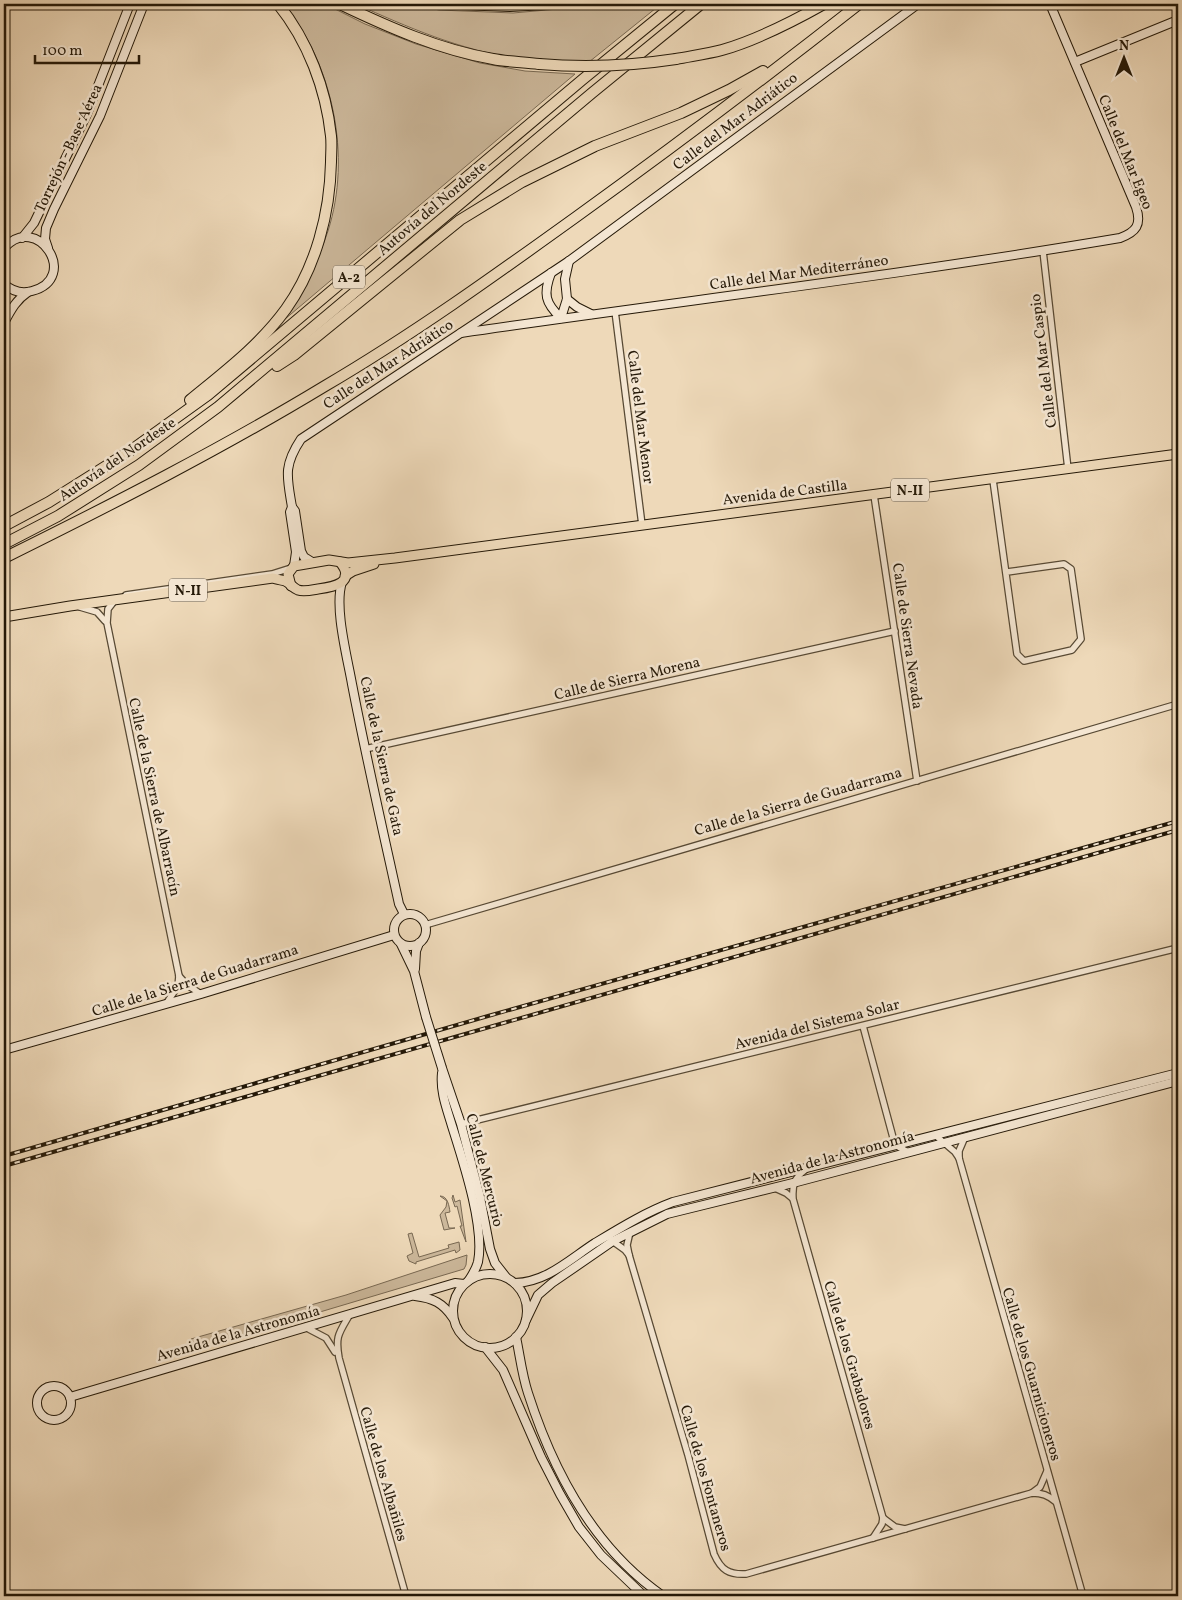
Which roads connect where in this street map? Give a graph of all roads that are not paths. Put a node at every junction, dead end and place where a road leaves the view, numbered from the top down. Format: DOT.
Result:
graph roads {
  1 [pos="130,4"];
  2 [pos="144,4"];
  3 [pos="278,4"];
  4 [pos="340,4"];
  5 [pos="459,4"];
  6 [pos="546,4"];
  7 [pos="675,4"];
  8 [pos="701,4"];
  9 [pos="824,4"];
  10 [pos="859,4"];
  11 [pos="918,4"];
  12 [pos="1050,4"];
  13 [pos="1178,20"];
  14 [pos="798,52"];
  15 [pos="1075,62"];
  16 [pos="1136,228"];
  17 [pos="22,238"];
  18 [pos="4,248"];
  19 [pos="48,248"];
  20 [pos="1043,251"];
  21 [pos="569,261"];
  22 [pos="551,273"];
  23 [pos="4,284"];
  24 [pos="28,292"];
  25 [pos="567,298"];
  26 [pos="615,311"];
  27 [pos="591,314"];
  28 [pos="561,318"];
  29 [pos="4,323"];
  30 [pos="461,332"];
  31 [pos="242,388"];
  32 [pos="130,451"];
  33 [pos="1178,454"];
  34 [pos="1068,469"];
  35 [pos="993,480"];
  36 [pos="874,495"];
  37 [pos="292,508"];
  38 [pos="642,525"];
  39 [pos="4,526"];
  40 [pos="4,544"];
  41 [pos="4,558"];
  42 [pos="395,558"];
  43 [pos="312,562"];
  44 [pos="340,562"];
  45 [pos="293,567"];
  46 [pos="1006,572"];
  47 [pos="344,579"];
  48 [pos="291,586"];
  49 [pos="324,588"];
  50 [pos="115,600"];
  51 [pos="339,601"];
  52 [pos="70,606"];
  53 [pos="4,617"];
  54 [pos="106,623"];
  55 [pos="895,631"];
  56 [pos="1178,704"];
  57 [pos="365,749"];
  58 [pos="917,781"];
  59 [pos="404,914"];
  60 [pos="425,925"];
  61 [pos="394,935"];
  62 [pos="418,943"];
  63 [pos="402,944"];
  64 [pos="1178,948"];
  65 [pos="414,971"];
  66 [pos="179,976"];
  67 [pos="201,994"];
  68 [pos="166,1004"];
  69 [pos="863,1026"];
  70 [pos="4,1050"];
  71 [pos="442,1068"];
  72 [pos="1178,1073"];
  73 [pos="1178,1081"];
  74 [pos="446,1107"];
  75 [pos="461,1124"];
  76 [pos="935,1135"];
  77 [pos="965,1137"];
  78 [pos="944,1142"];
  79 [pos="458,1145"];
  80 [pos="895,1145"];
  81 [pos="908,1152"];
  82 [pos="884,1158"];
  83 [pos="959,1158"];
  84 [pos="814,1166"];
  85 [pos="793,1183"];
  86 [pos="772,1187"];
  87 [pos="793,1199"];
  88 [pos="630,1232"];
  89 [pos="609,1239"];
  90 [pos="628,1255"];
  91 [pos="506,1277"];
  92 [pos="467,1282"];
  93 [pos="515,1283"];
  94 [pos="413,1295"];
  95 [pos="350,1314"];
  96 [pos="454,1319"];
  97 [pos="526,1320"];
  98 [pos="305,1327"];
  99 [pos="516,1337"];
  100 [pos="485,1347"];
  101 [pos="339,1358"];
  102 [pos="70,1397"];
  103 [pos="1047,1472"];
  104 [pos="1032,1493"];
  105 [pos="1056,1502"];
  106 [pos="883,1518"];
  107 [pos="907,1529"];
  108 [pos="872,1539"];
  109 [pos="406,1596"];
  110 [pos="644,1596"];
  111 [pos="663,1596"];
  112 [pos="1083,1596"];
  1 -- 17 [label="street, Torrejón - Base Aérea"];
  2 -- 19 [label="street, Torrejón - Base Aérea"];
  3 -- 32 [label="highway"];
  4 -- 9 [label="highway, bridge"];
  5 -- 6 [label="highway"];
  7 -- 32 [label="highway, Autovía del Nordeste / A-2"];
  8 -- 31 [label="highway, Autovía del Nordeste / A-2"];
  10 -- 14 [label="highway"];
  11 -- 21 [label="street, Calle del Mar Adriático"];
  12 -- 15 [label="street, Calle del Mar Egeo"];
  13 -- 15 [label="street"];
  14 -- 31 [label="highway"];
  14 -- 41 [label="highway"];
  15 -- 16 [label="street, Calle del Mar Egeo"];
  16 -- 20 [label="street, Calle del Mar Mediterráneo"];
  17 -- 18 [label="street"];
  17 -- 19 [label="street"];
  19 -- 24 [label="street, Torrejón - Base Aérea"];
  20 -- 26 [label="street, Calle del Mar Mediterráneo"];
  20 -- 34 [label="street, Calle del Mar Caspio"];
  21 -- 22 [label="street, Calle del Mar Adriático"];
  21 -- 25 [label="street"];
  22 -- 28 [label="street"];
  22 -- 30 [label="street, Calle del Mar Adriático"];
  23 -- 24 [label="street"];
  24 -- 29 [label="street"];
  25 -- 27 [label="street"];
  25 -- 28 [label="street"];
  26 -- 27 [label="street, Calle del Mar Mediterráneo"];
  26 -- 38 [label="street, Calle del Mar Menor"];
  27 -- 28 [label="street, Calle del Mar Mediterráneo"];
  28 -- 30 [label="street, Calle del Mar Mediterráneo"];
  30 -- 37 [label="street, Calle del Mar Adriático"];
  31 -- 40 [label="highway, Autovía del Nordeste / A-2"];
  32 -- 39 [label="highway, Autovía del Nordeste / A-2"];
  33 -- 34 [label="main road, Avenida de Castilla / N-II"];
  34 -- 35 [label="main road, Avenida de Castilla / N-II"];
  35 -- 36 [label="main road, Avenida de Castilla / N-II"];
  35 -- 46 [label="street"];
  36 -- 38 [label="main road, Avenida de Castilla / N-II"];
  36 -- 55 [label="street, Calle de Sierra Nevada"];
  37 -- 43 [label="street, Calle del Mar Adriático"];
  37 -- 45 [label="street, Calle del Mar Adriático"];
  38 -- 42 [label="main road, Avenida de Castilla / N-II"];
  42 -- 44 [label="main road, Avenida de Castilla / N-II"];
  42 -- 47 [label="main road, Avenida de Castilla / N-II"];
  43 -- 44 [label="main road, N-II"];
  43 -- 45 [label="main road, N-II"];
  44 -- 47 [label="main road"];
  45 -- 48 [label="main road"];
  45 -- 50 [label="street, N-II"];
  46 -- 46 [label="street"];
  47 -- 49 [label="main road, N-II"];
  47 -- 51 [label="street, Calle de la Sierra de Gata"];
  48 -- 49 [label="main road, N-II"];
  48 -- 50 [label="main road, N-II"];
  49 -- 51 [label="street"];
  50 -- 52 [label="main road, N-II"];
  50 -- 54 [label="street"];
  51 -- 57 [label="street, Calle de la Sierra de Gata"];
  52 -- 53 [label="main road, N-II"];
  52 -- 54 [label="street"];
  54 -- 66 [label="street, Calle de la Sierra de Albarracín"];
  55 -- 57 [label="street, Calle de Sierra Morena"];
  55 -- 58 [label="street, Calle de Sierra Nevada"];
  56 -- 58 [label="street, Calle de la Sierra de Guadarrama"];
  57 -- 59 [label="street, Calle de la Sierra de Gata"];
  58 -- 60 [label="street, Calle de la Sierra de Guadarrama"];
  59 -- 60 [label="street"];
  59 -- 61 [label="street"];
  60 -- 62 [label="street"];
  61 -- 63 [label="street"];
  61 -- 67 [label="street, Calle de la Sierra de Guadarrama"];
  62 -- 63 [label="street"];
  62 -- 65 [label="street"];
  63 -- 65 [label="street"];
  64 -- 69 [label="street, Avenida del Sistema Solar"];
  65 -- 71 [label="street, Calle de Mercurio, bridge"];
  66 -- 67 [label="street"];
  66 -- 68 [label="street"];
  67 -- 68 [label="street, Calle de la Sierra de Guadarrama"];
  68 -- 70 [label="street, Calle de la Sierra de Guadarrama"];
  69 -- 75 [label="street, Avenida del Sistema Solar"];
  69 -- 80 [label="street"];
  71 -- 74 [label="street, Calle de Mercurio"];
  71 -- 75 [label="street, Calle de Mercurio"];
  72 -- 76 [label="street, Avenida de la Astronomía"];
  73 -- 77 [label="street, Avenida de la Astronomía"];
  74 -- 75 [label="street"];
  74 -- 79 [label="street, Calle de Mercurio"];
  75 -- 79 [label="street"];
  75 -- 91 [label="street, Calle de Mercurio"];
  76 -- 78 [label="street, Calle de los Guarnicioneros"];
  76 -- 80 [label="street, Avenida de la Astronomía"];
  77 -- 78 [label="street, Avenida de la Astronomía"];
  77 -- 83 [label="street"];
  78 -- 81 [label="street, Avenida de la Astronomía"];
  78 -- 83 [label="street, Calle de los Guarnicioneros"];
  79 -- 92 [label="street, Calle de Mercurio"];
  80 -- 81 [label="street"];
  80 -- 82 [label="street"];
  80 -- 84 [label="street, Avenida de la Astronomía"];
  81 -- 82 [label="street, Avenida de la Astronomía"];
  82 -- 85 [label="street, Avenida de la Astronomía"];
  83 -- 103 [label="street, Calle de los Guarnicioneros"];
  84 -- 85 [label="street"];
  84 -- 89 [label="street, Avenida de la Astronomía"];
  85 -- 86 [label="street, Avenida de la Astronomía"];
  85 -- 87 [label="street, Calle de los Grabadores"];
  86 -- 87 [label="street"];
  86 -- 88 [label="street, Avenida de la Astronomía"];
  87 -- 106 [label="street, Calle de los Grabadores"];
  88 -- 89 [label="street, Avenida de la Astronomía"];
  88 -- 90 [label="street, Calle de los Fontaneros"];
  89 -- 90 [label="street"];
  89 -- 93 [label="street, Avenida de la Astronomía"];
  89 -- 97 [label="street, Avenida de la Astronomía"];
  90 -- 108 [label="street, Calle de los Fontaneros"];
  91 -- 92 [label="street"];
  91 -- 93 [label="street"];
  92 -- 94 [label="street, Avenida de la Astronomía"];
  92 -- 96 [label="street"];
  93 -- 97 [label="street"];
  94 -- 95 [label="street, Avenida de la Astronomía"];
  94 -- 96 [label="street"];
  95 -- 98 [label="street, Avenida de la Astronomía"];
  95 -- 101 [label="street, Calle de los Albañiles"];
  96 -- 100 [label="street"];
  97 -- 99 [label="street"];
  98 -- 101 [label="street, Calle de los Albañiles"];
  98 -- 102 [label="street, Avenida de la Astronomía"];
  99 -- 100 [label="street"];
  99 -- 111 [label="street"];
  100 -- 110 [label="street"];
  101 -- 109 [label="street, Calle de los Albañiles"];
  102 -- 102 [label="street"];
  103 -- 104 [label="street"];
  103 -- 105 [label="street, Calle de los Guarnicioneros"];
  104 -- 105 [label="street"];
  104 -- 107 [label="street, Calle de los Fontaneros"];
  105 -- 112 [label="street, Calle de los Guarnicioneros"];
  106 -- 107 [label="street"];
  106 -- 108 [label="street"];
  107 -- 108 [label="street, Calle de los Fontaneros"];
}
